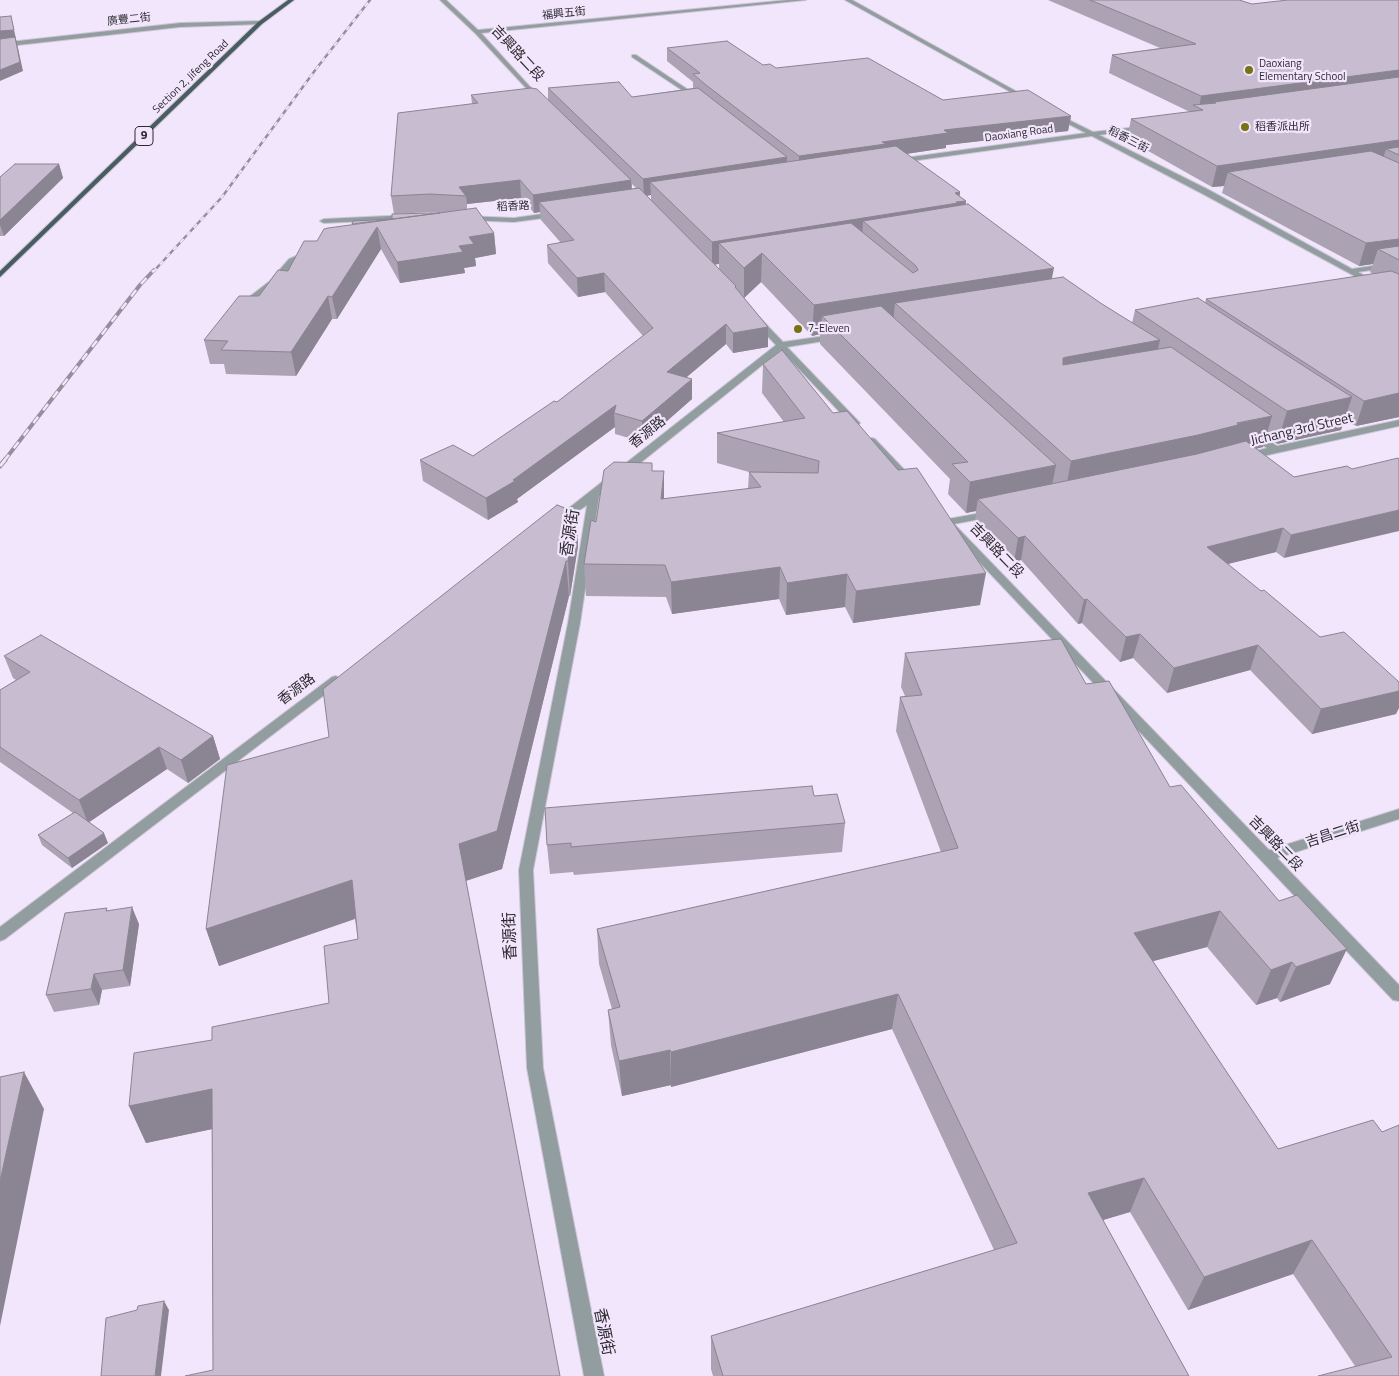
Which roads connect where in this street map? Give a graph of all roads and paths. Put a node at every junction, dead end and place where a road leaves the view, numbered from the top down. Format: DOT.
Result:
graph roads {
  1 [pos="291,0"];
  2 [pos="443,0"];
  3 [pos="803,0"];
  4 [pos="848,0"];
  5 [pos="260,23"];
  6 [pos="477,32"];
  7 [pos="0,45"];
  8 [pos="634,56"];
  9 [pos="1032,102"];
  10 [pos="706,104"];
  11 [pos="546,106"];
  12 [pos="1048,111"];
  13 [pos="1148,126"];
  14 [pos="1090,134"];
  15 [pos="885,163"];
  16 [pos="1224,190"];
  17 [pos="1206,192"];
  18 [pos="564,213"];
  19 [pos="422,217"];
  20 [pos="459,218"];
  21 [pos="324,220"];
  22 [pos="514,220"];
  23 [pos="468,227"];
  24 [pos="315,252"];
  25 [pos="1399,264"];
  26 [pos="1352,272"];
  27 [pos="0,276"];
  28 [pos="1375,284"];
  29 [pos="1355,287"];
  30 [pos="1399,298"];
  31 [pos="748,311"];
  32 [pos="235,313"];
  33 [pos="841,336"];
  34 [pos="782,345"];
  35 [pos="1339,422"];
  36 [pos="1399,423"];
  37 [pos="1244,427"];
  38 [pos="1355,433"];
  39 [pos="1275,449"];
  40 [pos="1238,459"];
  41 [pos="921,494"];
  42 [pos="594,495"];
  43 [pos="1005,511"];
  44 [pos="554,524"];
  45 [pos="343,674"];
  46 [pos="1399,814"];
  47 [pos="1267,856"];
  48 [pos="0,936"];
  49 [pos="1399,995"];
  50 [pos="594,1376"];
  1 -- 5 [label="main road, Section 2, Jifeng Road / 9"];
  2 -- 6 [label="street, 吉興路二段"];
  3 -- 6 [label="street, 福興五街"];
  4 -- 9 [label="street"];
  5 -- 7 [label="street, 廣豐二街"];
  5 -- 27 [label="main road, Section 2, Jifeng Road / 9"];
  6 -- 11 [label="street, 吉興路二段"];
  8 -- 10 [label="street"];
  12 -- 14 [label="street, 稻香三街"];
  13 -- 14 [label="street, Daoxiang Road"];
  14 -- 15 [label="street, Daoxiang Road"];
  14 -- 17 [label="street, 稻香三街"];
  16 -- 17 [label="street"];
  17 -- 26 [label="street, 稻香三街"];
  18 -- 22 [label="street, 稻香路"];
  19 -- 21 [label="street"];
  20 -- 22 [label="street, 稻香路"];
  22 -- 23 [label="street"];
  24 -- 32 [label="street"];
  25 -- 26 [label="street"];
  26 -- 28 [label="street, 稻香三街"];
  28 -- 29 [label="street"];
  28 -- 30 [label="street, 稻香三街"];
  31 -- 34 [label="street"];
  33 -- 34 [label="street"];
  34 -- 41 [label="street"];
  34 -- 42 [label="street, 香源路"];
  35 -- 38 [label="street"];
  36 -- 38 [label="street, Jichang 3rd Street"];
  37 -- 39 [label="street"];
  38 -- 39 [label="street, Jichang 3rd Street"];
  39 -- 40 [label="street, Jichang 3rd Street"];
  42 -- 44 [label="street, 香源路"];
  42 -- 50 [label="street, 香源街"];
  43 -- 47 [label="street, 吉興路二段"];
  45 -- 48 [label="street, 香源路"];
  46 -- 47 [label="street, 吉昌二街"];
  47 -- 49 [label="street, 吉興路二段"];
}
